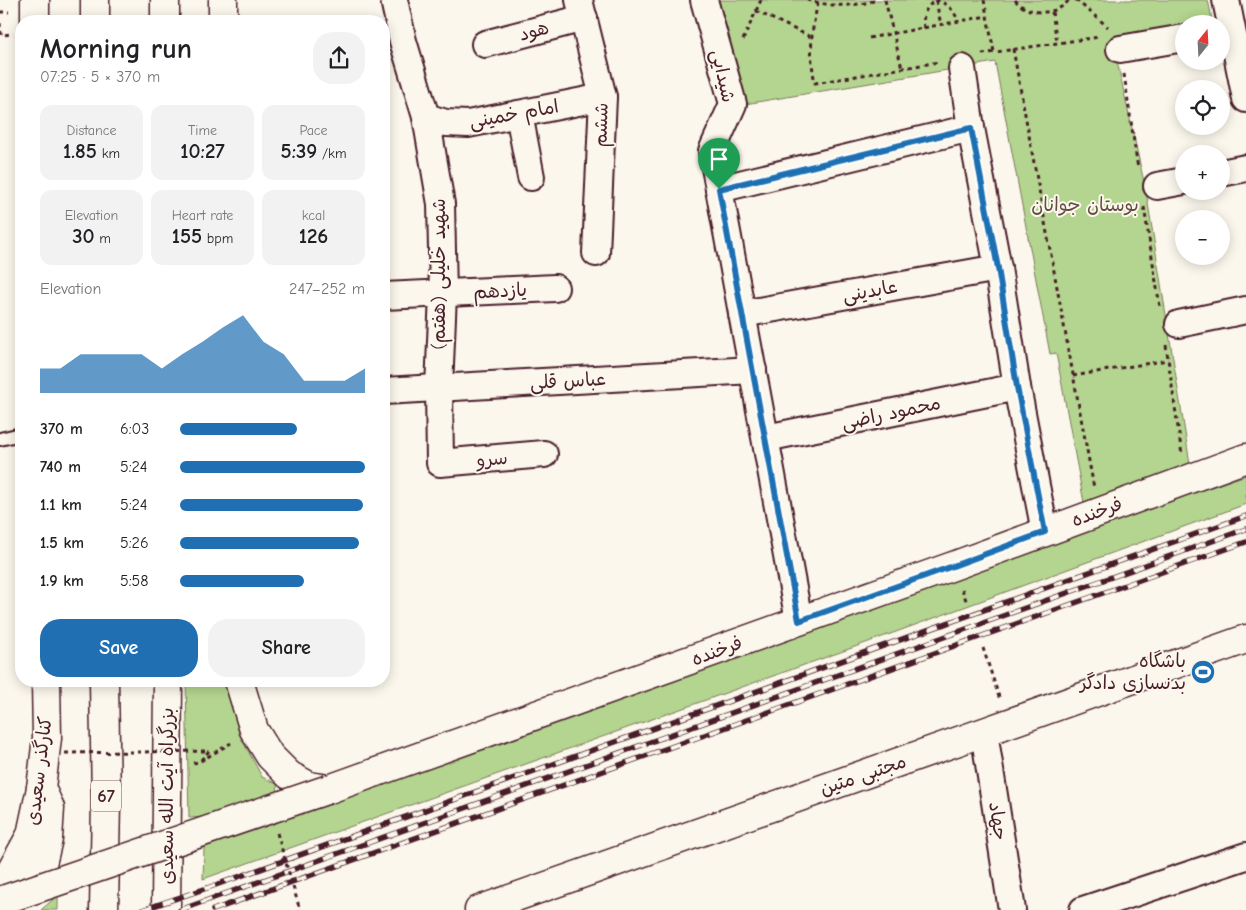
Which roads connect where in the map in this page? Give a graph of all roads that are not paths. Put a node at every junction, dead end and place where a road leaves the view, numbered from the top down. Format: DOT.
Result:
graph roads {
  1 [pos="35,0"];
  2 [pos="95,0"];
  3 [pos="165,0"];
  4 [pos="223,0"];
  5 [pos="394,0"];
  6 [pos="704,0"];
  7 [pos="1226,0"];
  8 [pos="582,9"];
  9 [pos="36,15"];
  10 [pos="95,15"];
  11 [pos="165,15"];
  12 [pos="231,15"];
  13 [pos="1226,15"];
  14 [pos="1175,39"];
  15 [pos="1119,42"];
  16 [pos="1230,42"];
  17 [pos="393,43"];
  18 [pos="485,44"];
  19 [pos="962,61"];
  20 [pos="603,97"];
  21 [pos="1246,99"];
  22 [pos="519,114"];
  23 [pos="426,117"];
  24 [pos="971,128"];
  25 [pos="1246,168"];
  26 [pos="1230,171"];
  27 [pos="531,176"];
  28 [pos="1175,183"];
  29 [pos="719,189"];
  30 [pos="1147,189"];
  31 [pos="596,253"];
  32 [pos="998,268"];
  33 [pos="555,288"];
  34 [pos="443,294"];
  35 [pos="390,296"];
  36 [pos="1246,310"];
  37 [pos="742,314"];
  38 [pos="1168,325"];
  39 [pos="753,370"];
  40 [pos="1017,387"];
  41 [pos="439,388"];
  42 [pos="390,391"];
  43 [pos="15,435"];
  44 [pos="766,438"];
  45 [pos="0,439"];
  46 [pos="544,454"];
  47 [pos="1246,458"];
  48 [pos="440,463"];
  49 [pos="1045,532"];
  50 [pos="799,621"];
  51 [pos="1246,638"];
  52 [pos="46,687"];
  53 [pos="104,687"];
  54 [pos="168,687"];
  55 [pos="241,687"];
  56 [pos="996,728"];
  57 [pos="41,788"];
  58 [pos="329,790"];
  59 [pos="1246,856"];
  60 [pos="0,880"];
  61 [pos="0,902"];
  62 [pos="104,910"];
  63 [pos="166,910"];
  64 [pos="479,910"];
  65 [pos="1012,910"];
  66 [pos="1083,910"];
  1 -- 9 [label="main road"];
  2 -- 10 [label="main road"];
  3 -- 11 [label="main road"];
  4 -- 12 [label="main road"];
  5 -- 17 [label="street, شهید خلیلی (هفتم)"];
  6 -- 29 [label="street, شیدایی"];
  7 -- 13 [label="street"];
  8 -- 18 [label="street, هود"];
  8 -- 20 [label="street, ششم"];
  14 -- 15 [label="street"];
  16 -- 21 [label="street"];
  17 -- 23 [label="street, شهید خلیلی (هفتم)"];
  19 -- 24 [label="street"];
  20 -- 22 [label="street, امام خمینی"];
  20 -- 31 [label="street, ششم"];
  22 -- 23 [label="street, امام خمینی"];
  22 -- 27 [label="street"];
  23 -- 34 [label="street, شهید خلیلی (هفتم)"];
  24 -- 29 [label="street"];
  24 -- 32 [label="street"];
  25 -- 26 [label="street"];
  28 -- 30 [label="street"];
  29 -- 37 [label="street, شیدایی"];
  32 -- 37 [label="street, عابدینی"];
  32 -- 40 [label="street"];
  33 -- 34 [label="street, یازدهم"];
  34 -- 35 [label="street, یازدهم"];
  34 -- 41 [label="street, شهید خلیلی (هفتم)"];
  36 -- 38 [label="street"];
  37 -- 39 [label="street, شیدایی"];
  39 -- 41 [label="street, عباس قلی"];
  39 -- 44 [label="street, شیدایی"];
  40 -- 44 [label="street, محمود راضی"];
  40 -- 49 [label="street"];
  41 -- 42 [label="street, عباس قلی"];
  41 -- 48 [label="street, شهید خلیلی (هفتم)"];
  43 -- 45 [label="lane"];
  44 -- 50 [label="street, شیدایی"];
  46 -- 48 [label="street, سرو"];
  47 -- 49 [label="main road, فرخنده"];
  49 -- 50 [label="main road, فرخنده"];
  50 -- 58 [label="main road, فرخنده"];
  51 -- 56 [label="main road, مجتبی متین"];
  52 -- 57 [label="main road, کنارگذر سعیدی"];
  53 -- 62 [label="main road, 67"];
  54 -- 63 [label="main road, بزرگراه آیت الله سعیدی"];
  55 -- 58 [label="main road"];
  56 -- 64 [label="main road, مجتبی متین"];
  56 -- 65 [label="street, جهاد"];
  57 -- 60 [label="main road, کنارگذر سعیدی"];
  57 -- 61 [label="main road"];
  58 -- 61 [label="main road, فرخنده, bridge"];
  59 -- 66 [label="street"];
}
